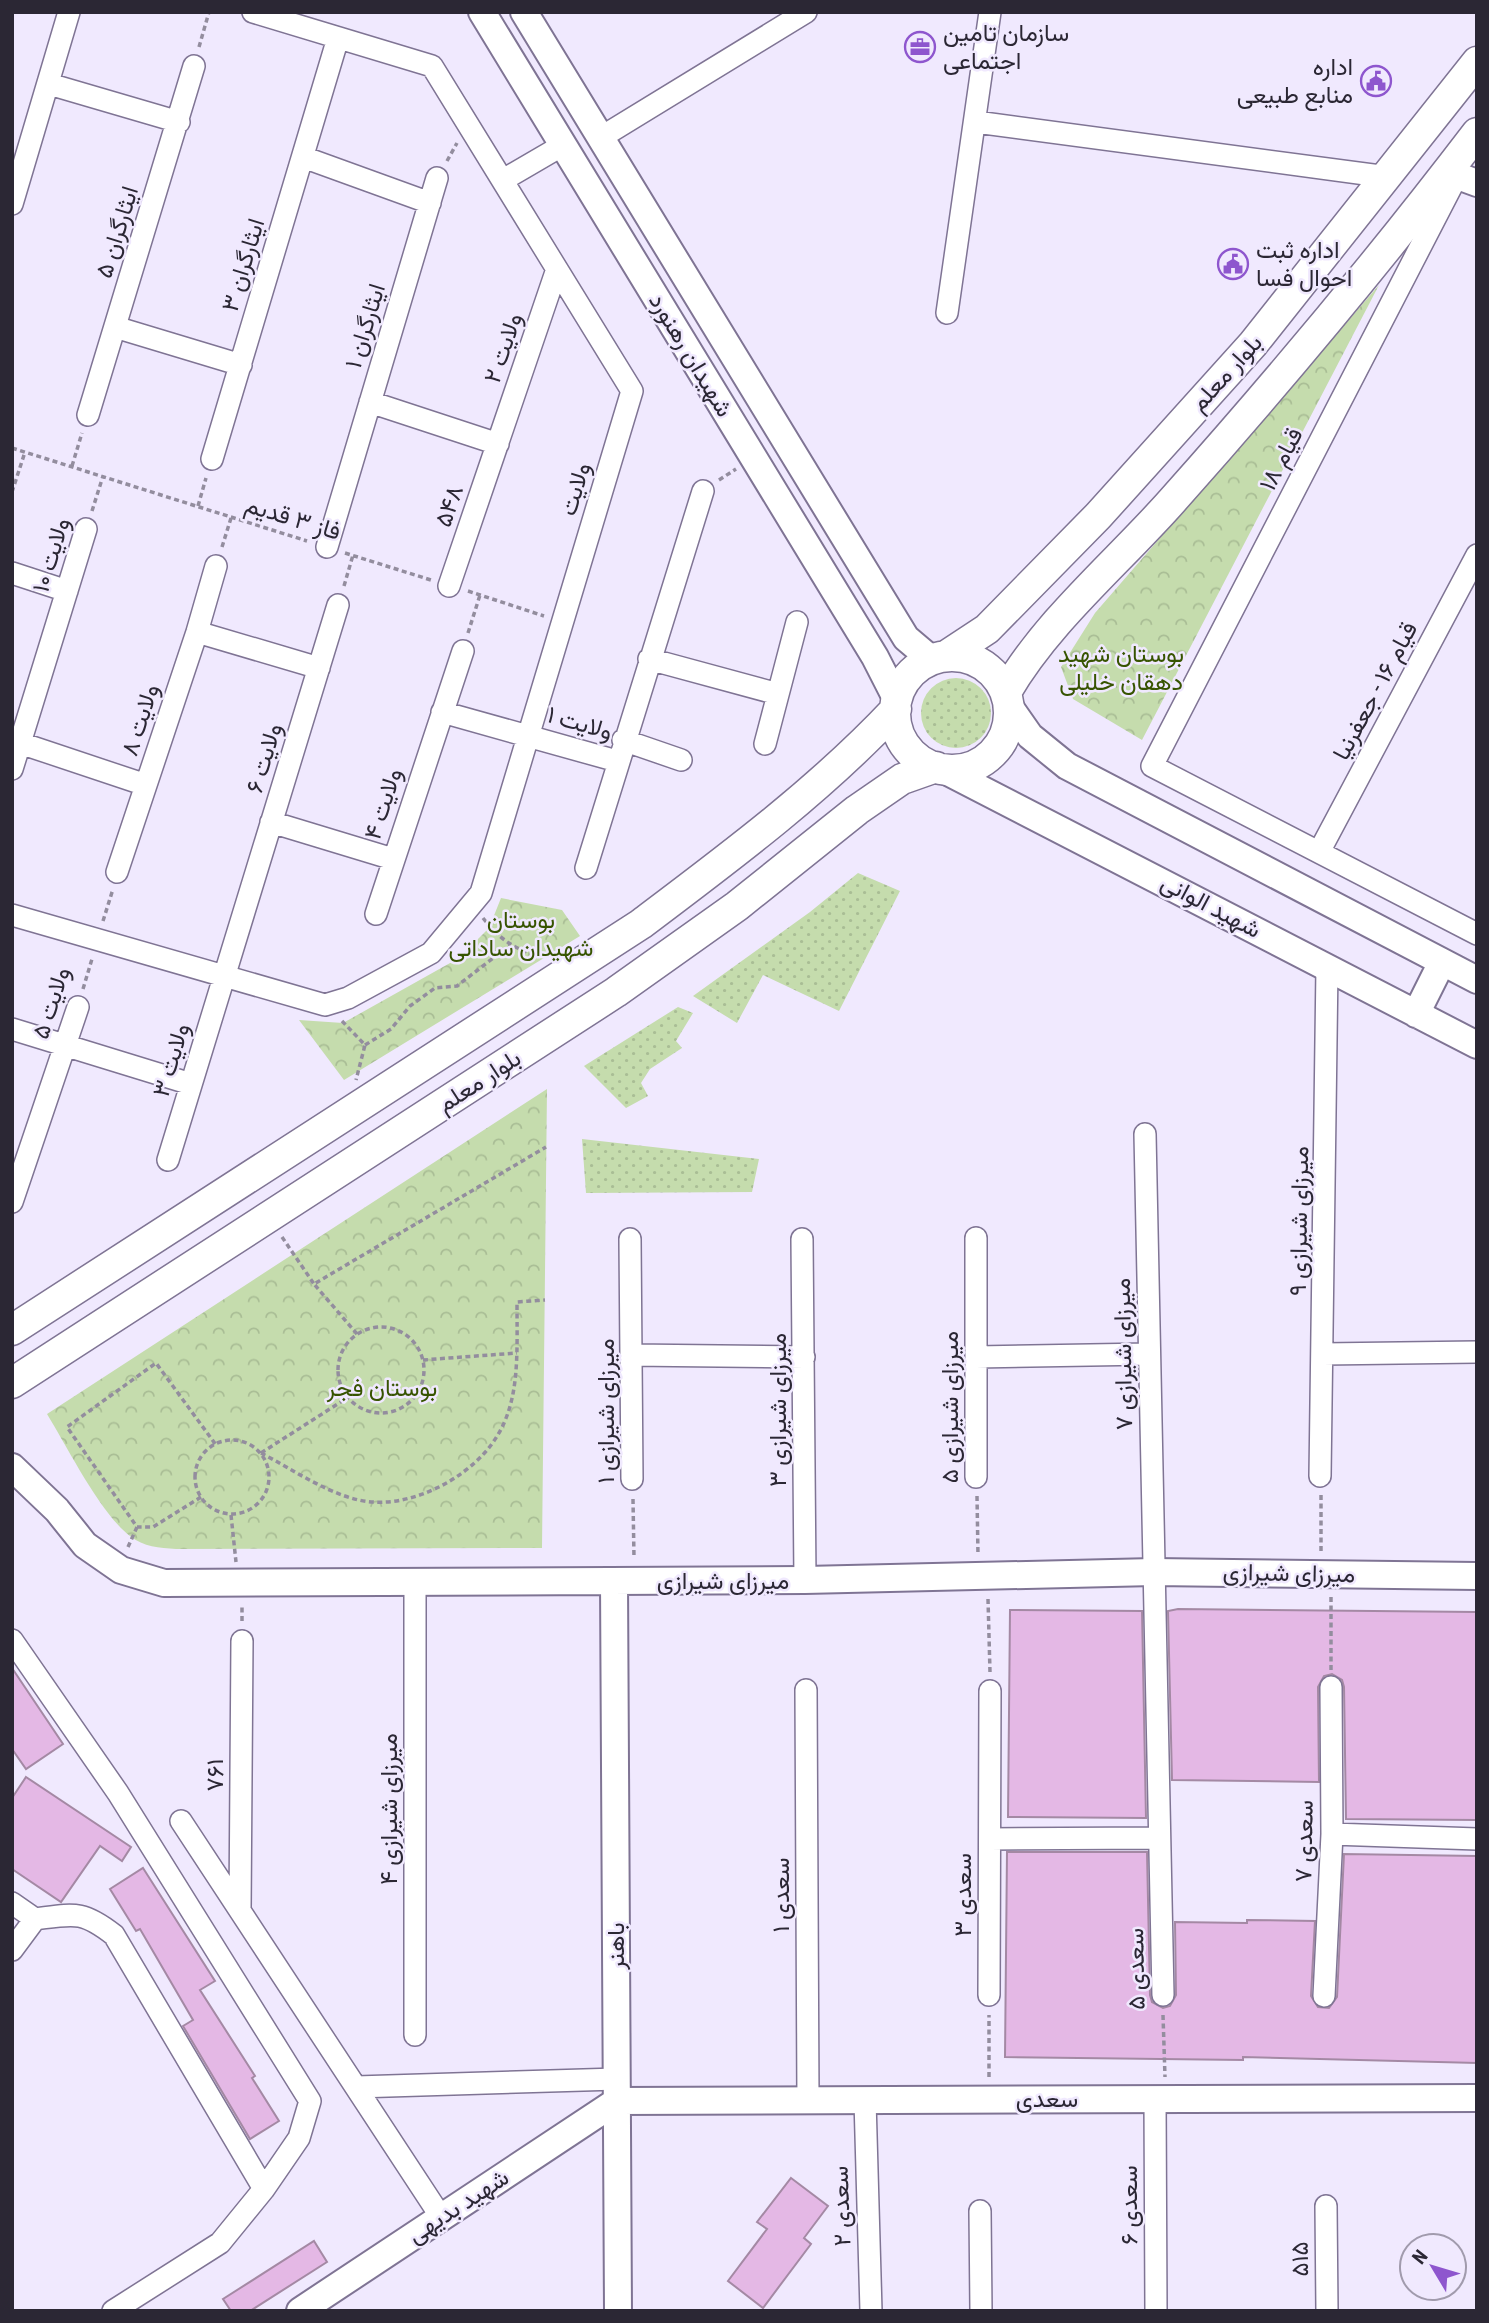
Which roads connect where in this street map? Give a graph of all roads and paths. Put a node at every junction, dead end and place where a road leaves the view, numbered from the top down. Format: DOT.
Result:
graph roads {
  1 [pos="69,12"];
  2 [pos="209,12"];
  3 [pos="253,12"];
  4 [pos="482,12"];
  5 [pos="524,12"];
  6 [pos="806,12"];
  7 [pos="990,12"];
  8 [pos="338,38"];
  9 [pos="1477,62"];
  10 [pos="194,66"];
  11 [pos="49,84"];
  12 [pos="179,122"];
  13 [pos="976,122"];
  14 [pos="472,132"];
  15 [pos="1477,133"];
  16 [pos="600,138"];
  17 [pos="563,145"];
  18 [pos="303,157"];
  19 [pos="16,177"];
  20 [pos="1388,177"];
  21 [pos="1460,177"];
  22 [pos="437,178"];
  23 [pos="503,180"];
  24 [pos="430,203"];
  25 [pos="12,204"];
  26 [pos="557,269"];
  27 [pos="947,313"];
  28 [pos="115,327"];
  29 [pos="241,365"];
  30 [pos="370,402"];
  31 [pos="88,415"];
  32 [pos="498,444"];
  33 [pos="12,448"];
  34 [pos="25,452"];
  35 [pos="753,457"];
  36 [pos="212,459"];
  37 [pos="72,467"];
  38 [pos="103,476"];
  39 [pos="703,491"];
  40 [pos="12,492"];
  41 [pos="198,506"];
  42 [pos="232,517"];
  43 [pos="86,530"];
  44 [pos="327,547"];
  45 [pos="353,555"];
  46 [pos="1477,555"];
  47 [pos="216,566"];
  48 [pos="12,573"];
  49 [pos="449,586"];
  50 [pos="67,591"];
  51 [pos="480,595"];
  52 [pos="338,604"];
  53 [pos="563,621"];
  54 [pos="797,622"];
  55 [pos="197,632"];
  56 [pos="463,651"];
  57 [pos="939,658"];
  58 [pos="649,659"];
  59 [pos="319,668"];
  60 [pos="778,694"];
  61 [pos="1007,699"];
  62 [pos="897,705"];
  63 [pos="442,712"];
  64 [pos="529,735"];
  65 [pos="623,740"];
  66 [pos="20,743"];
  67 [pos="765,744"];
  68 [pos="681,760"];
  69 [pos="617,761"];
  70 [pos="940,768"];
  71 [pos="12,769"];
  72 [pos="146,785"];
  73 [pos="271,822"];
  74 [pos="1319,852"];
  75 [pos="393,859"];
  76 [pos="586,868"];
  77 [pos="117,872"];
  78 [pos="474,901"];
  79 [pos="376,914"];
  80 [pos="12,915"];
  81 [pos="1477,934"];
  82 [pos="98,940"];
  83 [pos="510,945"];
  84 [pos="1442,962"];
  85 [pos="579,965"];
  86 [pos="1327,967"];
  87 [pos="224,976"];
  88 [pos="1477,980"];
  89 [pos="325,1005"];
  90 [pos="78,1007"];
  91 [pos="1416,1014"];
  92 [pos="12,1029"];
  93 [pos="65,1045"];
  94 [pos="365,1045"];
  95 [pos="1477,1045"];
  96 [pos="191,1084"];
  97 [pos="356,1109"];
  98 [pos="1144,1134"];
  99 [pos="546,1147"];
  100 [pos="167,1160"];
  101 [pos="12,1202"];
  102 [pos="269,1217"];
  103 [pos="976,1238"];
  104 [pos="803,1239"];
  105 [pos="630,1240"];
  106 [pos="314,1284"];
  107 [pos="545,1300"];
  108 [pos="12,1330"];
  109 [pos="357,1334"];
  110 [pos="1477,1352"];
  111 [pos="517,1353"];
  112 [pos="1149,1354"];
  113 [pos="1323,1354"];
  114 [pos="631,1356"];
  115 [pos="804,1357"];
  116 [pos="976,1357"];
  117 [pos="423,1360"];
  118 [pos="12,1383"];
  119 [pos="348,1398"];
  120 [pos="216,1444"];
  121 [pos="261,1454"];
  122 [pos="12,1467"];
  123 [pos="1320,1476"];
  124 [pos="976,1477"];
  125 [pos="632,1479"];
  126 [pos="201,1497"];
  127 [pos="231,1514"];
  128 [pos="1154,1572"];
  129 [pos="1326,1574"];
  130 [pos="983,1576"];
  131 [pos="1477,1576"];
  132 [pos="805,1580"];
  133 [pos="624,1582"];
  134 [pos="415,1583"];
  135 [pos="242,1584"];
  136 [pos="12,1640"];
  137 [pos="242,1641"];
  138 [pos="1331,1688"];
  139 [pos="806,1689"];
  140 [pos="990,1691"];
  141 [pos="181,1821"];
  142 [pos="1332,1834"];
  143 [pos="1159,1838"];
  144 [pos="990,1839"];
  145 [pos="1477,1839"];
  146 [pos="12,1903"];
  147 [pos="240,1909"];
  148 [pos="35,1919"];
  149 [pos="12,1950"];
  150 [pos="989,1995"];
  151 [pos="1163,1995"];
  152 [pos="1324,1996"];
  153 [pos="415,2035"];
  154 [pos="356,2087"];
  155 [pos="617,2090"];
  156 [pos="1477,2098"];
  157 [pos="1161,2099"];
  158 [pos="865,2100"];
  159 [pos="988,2100"];
  160 [pos="808,2101"];
  161 [pos="264,2189"];
  162 [pos="1326,2206"];
  163 [pos="980,2211"];
  164 [pos="441,2217"];
  165 [pos="113,2311"];
  166 [pos="300,2311"];
  167 [pos="618,2311"];
  168 [pos="871,2311"];
  169 [pos="981,2311"];
  170 [pos="1156,2311"];
  171 [pos="1327,2311"];
  1 -- 11 [label="street"];
  2 -- 10 [label="path"];
  3 -- 8 [label="street"];
  4 -- 17 [label="street, شهیدان رهنورد"];
  5 -- 16 [label="street, شهیدان رهنورد"];
  6 -- 16 [label="street"];
  7 -- 13 [label="street"];
  8 -- 14 [label="street, ولایت"];
  8 -- 18 [label="street, ایثارگران ۳"];
  9 -- 20 [label="main road, بلوار معلم"];
  10 -- 12 [label="street, ایثارگران ۵"];
  11 -- 12 [label="street"];
  11 -- 19 [label="street"];
  12 -- 28 [label="street, ایثارگران ۵"];
  13 -- 20 [label="street"];
  13 -- 27 [label="street"];
  14 -- 22 [label="path"];
  14 -- 23 [label="street, ولایت"];
  15 -- 21 [label="main road, بلوار معلم"];
  16 -- 57 [label="street, شهیدان رهنورد"];
  17 -- 23 [label="street"];
  17 -- 35 [label="street, شهیدان رهنورد"];
  18 -- 24 [label="street"];
  18 -- 29 [label="street, ایثارگران ۳"];
  19 -- 25 [label="street"];
  20 -- 57 [label="main road, بلوار معلم"];
  21 -- 61 [label="main road, بلوار معلم"];
  21 -- 74 [label="street, قیام ۱۸"];
  22 -- 24 [label="street, ایثارگران ۱"];
  23 -- 26 [label="street, ولایت"];
  24 -- 30 [label="street, ایثارگران ۱"];
  26 -- 32 [label="street, ولایت ۲"];
  26 -- 53 [label="street, ولایت"];
  28 -- 29 [label="street"];
  28 -- 31 [label="street, ایثارگران ۵"];
  29 -- 36 [label="street, ایثارگران ۳"];
  30 -- 32 [label="street"];
  30 -- 44 [label="street, ایثارگران ۱"];
  31 -- 37 [label="path"];
  32 -- 49 [label="street, ۵۴۸"];
  33 -- 34 [label="path, فاز ۳ قدیم"];
  34 -- 37 [label="path, فاز ۳ قدیم"];
  34 -- 40 [label="path"];
  35 -- 39 [label="path"];
  35 -- 62 [label="street, شهیدان رهنورد"];
  36 -- 41 [label="path"];
  37 -- 38 [label="path, فاز ۳ قدیم"];
  38 -- 41 [label="path, فاز ۳ قدیم"];
  38 -- 43 [label="path, ولایت ۱۰"];
  39 -- 58 [label="street"];
  41 -- 42 [label="path, فاز ۳ قدیم"];
  42 -- 44 [label="path, فاز ۳ قدیم"];
  42 -- 47 [label="path"];
  43 -- 50 [label="street, ولایت ۱۰"];
  44 -- 45 [label="path, فاز ۳ قدیم"];
  45 -- 49 [label="path, فاز ۳ قدیم"];
  45 -- 52 [label="path"];
  46 -- 74 [label="street, قیام ۱۶ - جعفرنیا"];
  47 -- 55 [label="street, ولایت ۸"];
  48 -- 50 [label="street"];
  49 -- 51 [label="path, فاز ۳ قدیم"];
  50 -- 66 [label="street, ولایت ۱۰"];
  51 -- 53 [label="path, فاز ۳ قدیم"];
  51 -- 56 [label="path"];
  52 -- 59 [label="street, ولایت ۶"];
  53 -- 64 [label="street, ولایت"];
  54 -- 60 [label="street"];
  55 -- 59 [label="street"];
  55 -- 72 [label="street, ولایت ۸"];
  56 -- 63 [label="street, ولایت ۴"];
  57 -- 61 [label="main road"];
  57 -- 62 [label="main road"];
  58 -- 60 [label="street"];
  58 -- 65 [label="street"];
  59 -- 73 [label="street, ولایت ۶"];
  60 -- 67 [label="street"];
  61 -- 70 [label="main road"];
  61 -- 84 [label="street"];
  62 -- 70 [label="main road"];
  62 -- 85 [label="main road, بلوار معلم"];
  63 -- 64 [label="street"];
  63 -- 75 [label="street, ولایت ۴"];
  64 -- 69 [label="street, ولایت ۱"];
  64 -- 78 [label="street, ولایت"];
  65 -- 68 [label="street"];
  65 -- 69 [label="street"];
  66 -- 71 [label="street, ولایت ۱۰"];
  66 -- 72 [label="street"];
  69 -- 76 [label="street"];
  70 -- 86 [label="street, شهید الوانی"];
  70 -- 102 [label="main road, بلوار معلم"];
  72 -- 77 [label="street, ولایت ۸"];
  73 -- 75 [label="street"];
  73 -- 87 [label="street, ولایت ۶"];
  74 -- 81 [label="street"];
  75 -- 79 [label="street, ولایت ۴"];
  77 -- 82 [label="path"];
  78 -- 83 [label="path"];
  78 -- 89 [label="street, ولایت"];
  80 -- 82 [label="street"];
  82 -- 87 [label="street"];
  82 -- 90 [label="path, ولایت ۵"];
  83 -- 85 [label="path"];
  83 -- 94 [label="path"];
  84 -- 88 [label="street"];
  84 -- 91 [label="street"];
  85 -- 97 [label="main road, بلوار معلم"];
  86 -- 91 [label="street, شهید الوانی"];
  86 -- 113 [label="street, میرزای شیرازی ۹"];
  87 -- 89 [label="street"];
  87 -- 96 [label="street, ولایت ۳"];
  89 -- 94 [label="path"];
  90 -- 93 [label="street, ولایت ۵"];
  91 -- 95 [label="street, شهید الوانی"];
  92 -- 93 [label="street"];
  93 -- 96 [label="street"];
  93 -- 101 [label="street, ولایت ۵"];
  94 -- 97 [label="path"];
  96 -- 100 [label="street, ولایت ۳"];
  97 -- 108 [label="main road, بلوار معلم"];
  98 -- 112 [label="street, میرزای شیرازی ۷"];
  99 -- 106 [label="path"];
  102 -- 106 [label="path"];
  102 -- 118 [label="main road, بلوار معلم"];
  103 -- 116 [label="street, میرزای شیرازی ۵"];
  104 -- 115 [label="street, میرزای شیرازی ۳"];
  105 -- 114 [label="street, میرزای شیرازی ۱"];
  106 -- 109 [label="path"];
  107 -- 111 [label="path"];
  109 -- 117 [label="path"];
  109 -- 119 [label="path"];
  110 -- 113 [label="street"];
  111 -- 117 [label="path"];
  111 -- 121 [label="path"];
  112 -- 116 [label="street"];
  112 -- 128 [label="street, میرزای شیرازی ۷"];
  113 -- 123 [label="street, میرزای شیرازی ۹"];
  114 -- 115 [label="street"];
  114 -- 125 [label="street, میرزای شیرازی ۱"];
  115 -- 132 [label="street, میرزای شیرازی ۳"];
  116 -- 124 [label="street, میرزای شیرازی ۵"];
  117 -- 119 [label="path"];
  119 -- 121 [label="path"];
  120 -- 121 [label="path"];
  120 -- 126 [label="path"];
  120 -- 126 [label="path"];
  121 -- 127 [label="path"];
  122 -- 135 [label="street, میرزای شیرازی"];
  123 -- 129 [label="path"];
  124 -- 130 [label="path, میرزای شیرازی ۵"];
  125 -- 133 [label="path, میرزای شیرازی ۱"];
  126 -- 127 [label="path"];
  127 -- 135 [label="path"];
  128 -- 129 [label="street, میرزای شیرازی"];
  128 -- 130 [label="street, میرزای شیرازی"];
  128 -- 143 [label="street, میرزای شیرازی ۷"];
  129 -- 131 [label="street, میرزای شیرازی"];
  129 -- 138 [label="path"];
  130 -- 132 [label="street, میرزای شیرازی"];
  130 -- 140 [label="path, میرزای شیرازی ۵"];
  132 -- 133 [label="street, میرزای شیرازی"];
  133 -- 134 [label="street, میرزای شیرازی"];
  133 -- 155 [label="street, باهنر"];
  134 -- 135 [label="street, میرزای شیرازی"];
  134 -- 153 [label="street, میرزای شیرازی ۴"];
  135 -- 137 [label="path"];
  136 -- 161 [label="street"];
  137 -- 147 [label="street, ۷۶۱"];
  138 -- 142 [label="street, سعدی ۷"];
  139 -- 160 [label="street, سعدی ۱"];
  140 -- 144 [label="street, سعدی ۳"];
  141 -- 147 [label="street"];
  142 -- 145 [label="street"];
  142 -- 152 [label="street, سعدی ۷"];
  143 -- 144 [label="street"];
  143 -- 151 [label="street, سعدی ۵"];
  144 -- 150 [label="street, سعدی ۳"];
  146 -- 148 [label="street"];
  147 -- 154 [label="street"];
  148 -- 149 [label="street"];
  148 -- 161 [label="street"];
  150 -- 159 [label="path"];
  151 -- 157 [label="path, سعدی ۵"];
  154 -- 155 [label="street"];
  154 -- 164 [label="street"];
  155 -- 160 [label="street, سعدی"];
  155 -- 164 [label="street, شهید بدیهی"];
  155 -- 167 [label="street, باهنر"];
  156 -- 157 [label="street, سعدی"];
  157 -- 159 [label="street, سعدی"];
  157 -- 170 [label="street, سعدی ۶"];
  158 -- 159 [label="street, سعدی"];
  158 -- 160 [label="street, سعدی"];
  158 -- 168 [label="street, سعدی ۲"];
  161 -- 165 [label="street"];
  162 -- 171 [label="street, ۵۱۵"];
  163 -- 169 [label="street"];
  164 -- 166 [label="street, شهید بدیهی"];
}
